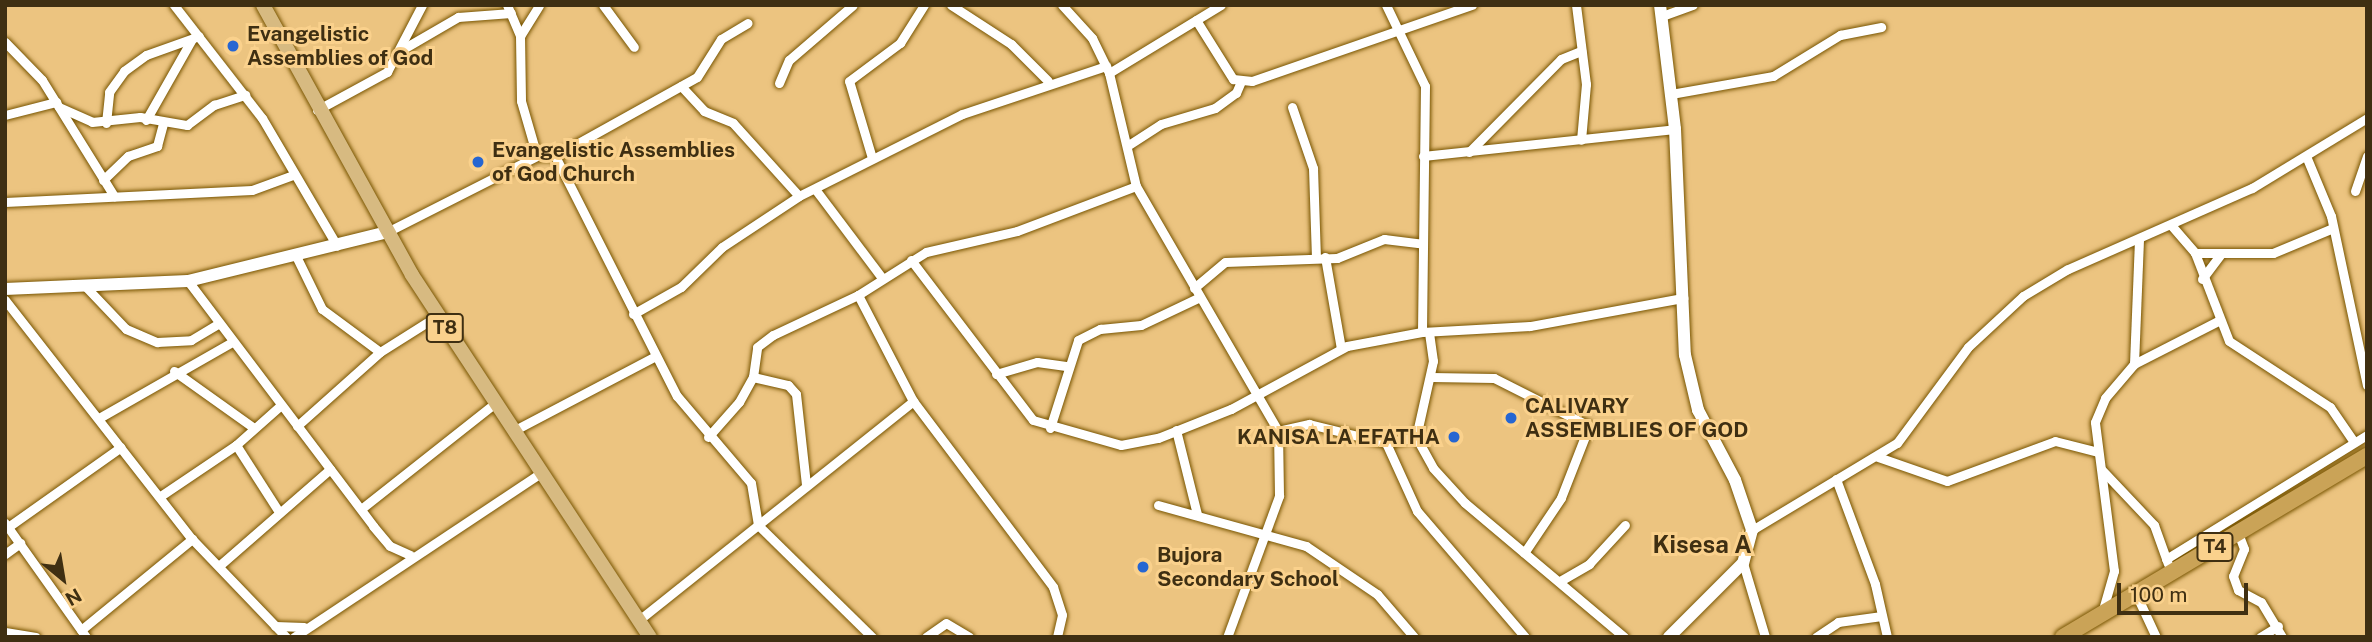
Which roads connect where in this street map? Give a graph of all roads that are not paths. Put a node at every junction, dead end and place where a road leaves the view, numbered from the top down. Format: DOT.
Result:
graph roads {
  1 [pos="174,5"];
  2 [pos="264,5"];
  3 [pos="422,5"];
  4 [pos="539,5"];
  5 [pos="603,5"];
  6 [pos="853,5"];
  7 [pos="924,5"];
  8 [pos="951,5"];
  9 [pos="1062,5"];
  10 [pos="1221,5"];
  11 [pos="1386,5"];
  12 [pos="1576,5"];
  13 [pos="1693,5"];
  14 [pos="1467,6"];
  15 [pos="509,9"];
  16 [pos="1667,10"];
  17 [pos="1196,20"];
  18 [pos="748,23"];
  19 [pos="1881,27"];
  20 [pos="1399,32"];
  21 [pos="520,36"];
  22 [pos="195,38"];
  23 [pos="5,42"];
  24 [pos="634,47"];
  25 [pos="402,49"];
  26 [pos="1581,51"];
  27 [pos="1108,70"];
  28 [pos="1048,81"];
  29 [pos="1241,81"];
  30 [pos="779,83"];
  31 [pos="681,86"];
  32 [pos="1671,94"];
  33 [pos="245,95"];
  34 [pos="58,105"];
  35 [pos="1292,107"];
  36 [pos="317,110"];
  37 [pos="5,116"];
  38 [pos="2367,118"];
  39 [pos="146,120"];
  40 [pos="106,123"];
  41 [pos="163,124"];
  42 [pos="1675,129"];
  43 [pos="1581,141"];
  44 [pos="1127,146"];
  45 [pos="1469,152"];
  46 [pos="537,156"];
  47 [pos="555,156"];
  48 [pos="1423,156"];
  49 [pos="2306,156"];
  50 [pos="2367,156"];
  51 [pos="872,158"];
  52 [pos="293,175"];
  53 [pos="103,180"];
  54 [pos="1136,186"];
  55 [pos="815,189"];
  56 [pos="2355,191"];
  57 [pos="114,196"];
  58 [pos="799,196"];
  59 [pos="5,202"];
  60 [pos="2171,225"];
  61 [pos="2333,228"];
  62 [pos="387,232"];
  63 [pos="2139,239"];
  64 [pos="1422,244"];
  65 [pos="337,246"];
  66 [pos="2194,253"];
  67 [pos="2220,255"];
  68 [pos="296,256"];
  69 [pos="1321,257"];
  70 [pos="911,260"];
  71 [pos="882,278"];
  72 [pos="2202,279"];
  73 [pos="188,281"];
  74 [pos="86,287"];
  75 [pos="1194,288"];
  76 [pos="5,289"];
  77 [pos="858,295"];
  78 [pos="1200,297"];
  79 [pos="1682,299"];
  80 [pos="5,300"];
  81 [pos="633,314"];
  82 [pos="438,316"];
  83 [pos="2218,321"];
  84 [pos="219,326"];
  85 [pos="1426,332"];
  86 [pos="232,342"];
  87 [pos="217,348"];
  88 [pos="1340,349"];
  89 [pos="380,352"];
  90 [pos="654,357"];
  91 [pos="2134,365"];
  92 [pos="1066,366"];
  93 [pos="174,371"];
  94 [pos="996,374"];
  95 [pos="752,377"];
  96 [pos="1431,377"];
  97 [pos="2367,385"];
  98 [pos="1253,398"];
  99 [pos="913,401"];
  100 [pos="494,404"];
  101 [pos="281,405"];
  102 [pos="99,418"];
  103 [pos="297,426"];
  104 [pos="254,428"];
  105 [pos="1050,428"];
  106 [pos="1176,430"];
  107 [pos="513,431"];
  108 [pos="1278,431"];
  109 [pos="2367,435"];
  110 [pos="1416,436"];
  111 [pos="708,438"];
  112 [pos="2354,442"];
  113 [pos="1385,443"];
  114 [pos="236,445"];
  115 [pos="121,447"];
  116 [pos="2098,453"];
  117 [pos="2367,456"];
  118 [pos="1875,457"];
  119 [pos="330,469"];
  120 [pos="2102,470"];
  121 [pos="542,472"];
  122 [pos="1836,479"];
  123 [pos="806,484"];
  124 [pos="162,495"];
  125 [pos="1158,505"];
  126 [pos="361,509"];
  127 [pos="279,512"];
  128 [pos="1197,514"];
  129 [pos="7,525"];
  130 [pos="758,525"];
  131 [pos="1625,525"];
  132 [pos="1752,530"];
  133 [pos="1266,531"];
  134 [pos="2238,533"];
  135 [pos="192,539"];
  136 [pos="20,543"];
  137 [pos="390,546"];
  138 [pos="1524,553"];
  139 [pos="5,554"];
  140 [pos="410,555"];
  141 [pos="1743,563"];
  142 [pos="220,565"];
  143 [pos="2168,566"];
  144 [pos="389,570"];
  145 [pos="1573,575"];
  146 [pos="1560,581"];
  147 [pos="1573,590"];
  148 [pos="2136,594"];
  149 [pos="2101,615"];
  150 [pos="1882,616"];
  151 [pos="639,620"];
  152 [pos="304,626"];
  153 [pos="2278,626"];
  154 [pos="5,632"];
  155 [pos="83,633"];
  156 [pos="280,633"];
  157 [pos="2066,636"];
  158 [pos="36,637"];
  159 [pos="294,637"];
  160 [pos="650,637"];
  161 [pos="872,637"];
  162 [pos="926,637"];
  163 [pos="968,637"];
  164 [pos="1057,637"];
  165 [pos="1227,637"];
  166 [pos="1414,637"];
  167 [pos="1525,637"];
  168 [pos="1624,637"];
  169 [pos="1669,637"];
  170 [pos="1765,637"];
  171 [pos="1816,637"];
  172 [pos="1887,637"];
  173 [pos="2156,637"];
  174 [pos="2260,637"];
  175 [pos="2282,637"];
  1 -- 22 [label="street"];
  2 -- 36 [label="main road, T8"];
  3 -- 25 [label="street"];
  4 -- 21 [label="street"];
  5 -- 24 [label="street"];
  6 -- 30 [label="street"];
  7 -- 51 [label="street"];
  8 -- 28 [label="street"];
  9 -- 27 [label="street"];
  10 -- 17 [label="street"];
  11 -- 20 [label="street"];
  12 -- 26 [label="street"];
  13 -- 16 [label="street"];
  14 -- 20 [label="street"];
  15 -- 21 [label="street"];
  15 -- 25 [label="street"];
  16 -- 32 [label="street"];
  17 -- 27 [label="street"];
  17 -- 29 [label="street"];
  18 -- 31 [label="street"];
  19 -- 32 [label="street"];
  20 -- 29 [label="street"];
  20 -- 48 [label="street"];
  21 -- 46 [label="street"];
  22 -- 33 [label="street"];
  22 -- 39 [label="street"];
  22 -- 40 [label="street"];
  23 -- 34 [label="street"];
  25 -- 36 [label="street"];
  26 -- 43 [label="street"];
  26 -- 45 [label="street"];
  27 -- 28 [label="street"];
  27 -- 44 [label="street"];
  28 -- 51 [label="street"];
  29 -- 44 [label="street"];
  31 -- 47 [label="street"];
  31 -- 58 [label="street"];
  32 -- 42 [label="street"];
  33 -- 41 [label="street"];
  33 -- 52 [label="street"];
  34 -- 37 [label="street"];
  34 -- 40 [label="street"];
  34 -- 53 [label="street"];
  35 -- 69 [label="street"];
  36 -- 62 [label="main road, T8"];
  38 -- 49 [label="street"];
  39 -- 40 [label="street"];
  39 -- 41 [label="street"];
  41 -- 53 [label="street"];
  42 -- 43 [label="street"];
  42 -- 79 [label="street"];
  43 -- 45 [label="street"];
  44 -- 54 [label="street"];
  45 -- 48 [label="street"];
  46 -- 47 [label="street"];
  46 -- 62 [label="street"];
  47 -- 81 [label="street"];
  48 -- 64 [label="street"];
  49 -- 60 [label="street"];
  49 -- 61 [label="street"];
  50 -- 56 [label="street"];
  51 -- 55 [label="street"];
  52 -- 57 [label="street"];
  52 -- 65 [label="street"];
  53 -- 57 [label="street"];
  54 -- 70 [label="street"];
  54 -- 75 [label="street"];
  55 -- 58 [label="street"];
  55 -- 71 [label="street"];
  57 -- 59 [label="street"];
  58 -- 81 [label="street"];
  60 -- 63 [label="street"];
  60 -- 66 [label="street"];
  61 -- 67 [label="street"];
  61 -- 97 [label="street"];
  62 -- 65 [label="street"];
  62 -- 82 [label="main road, T8"];
  63 -- 91 [label="street"];
  63 -- 118 [label="street"];
  64 -- 69 [label="street"];
  64 -- 85 [label="street"];
  65 -- 68 [label="street"];
  66 -- 67 [label="street"];
  66 -- 72 [label="street"];
  67 -- 72 [label="street"];
  68 -- 73 [label="street"];
  68 -- 89 [label="street"];
  69 -- 75 [label="street"];
  69 -- 88 [label="street"];
  70 -- 71 [label="street"];
  70 -- 94 [label="street"];
  71 -- 77 [label="street"];
  72 -- 83 [label="street"];
  73 -- 74 [label="street"];
  73 -- 84 [label="street"];
  74 -- 76 [label="street"];
  74 -- 84 [label="street"];
  75 -- 78 [label="street"];
  77 -- 95 [label="street"];
  77 -- 99 [label="street"];
  78 -- 92 [label="street"];
  78 -- 98 [label="street"];
  79 -- 85 [label="street"];
  79 -- 132 [label="street"];
  80 -- 102 [label="street"];
  81 -- 90 [label="street"];
  82 -- 89 [label="street"];
  82 -- 100 [label="main road, T8"];
  83 -- 91 [label="street"];
  83 -- 112 [label="street"];
  84 -- 86 [label="street"];
  84 -- 87 [label="street"];
  85 -- 88 [label="street"];
  85 -- 96 [label="street"];
  86 -- 87 [label="street"];
  86 -- 101 [label="street"];
  87 -- 93 [label="street"];
  88 -- 98 [label="street"];
  89 -- 103 [label="street"];
  90 -- 107 [label="street"];
  90 -- 111 [label="street"];
  91 -- 116 [label="street"];
  92 -- 94 [label="street"];
  92 -- 105 [label="street"];
  93 -- 102 [label="street"];
  93 -- 104 [label="street"];
  94 -- 105 [label="street"];
  95 -- 111 [label="street"];
  95 -- 123 [label="street"];
  96 -- 110 [label="street"];
  96 -- 138 [label="street"];
  98 -- 106 [label="street"];
  98 -- 108 [label="street"];
  99 -- 123 [label="street"];
  99 -- 164 [label="street"];
  100 -- 107 [label="main road, T8"];
  100 -- 126 [label="street"];
  101 -- 103 [label="street"];
  101 -- 104 [label="street"];
  102 -- 115 [label="street"];
  103 -- 119 [label="street"];
  104 -- 114 [label="street"];
  105 -- 106 [label="street"];
  106 -- 128 [label="street"];
  107 -- 121 [label="main road, T8"];
  108 -- 113 [label="street"];
  108 -- 133 [label="street"];
  109 -- 112 [label="street"];
  110 -- 113 [label="street"];
  110 -- 138 [label="street"];
  111 -- 130 [label="street"];
  112 -- 143 [label="street"];
  113 -- 167 [label="street"];
  114 -- 124 [label="street"];
  114 -- 127 [label="street"];
  115 -- 124 [label="street"];
  115 -- 129 [label="street"];
  116 -- 118 [label="street"];
  116 -- 120 [label="street"];
  117 -- 134 [label="highway, T4"];
  118 -- 122 [label="street"];
  119 -- 126 [label="street"];
  119 -- 127 [label="street"];
  120 -- 143 [label="street"];
  120 -- 149 [label="street"];
  121 -- 140 [label="street"];
  121 -- 151 [label="main road, T8"];
  122 -- 132 [label="street"];
  122 -- 150 [label="street"];
  123 -- 130 [label="street"];
  124 -- 135 [label="street"];
  125 -- 128 [label="street"];
  126 -- 137 [label="street"];
  127 -- 142 [label="street"];
  128 -- 133 [label="street"];
  129 -- 136 [label="street"];
  130 -- 151 [label="street"];
  130 -- 161 [label="street"];
  131 -- 145 [label="street"];
  132 -- 141 [label="street"];
  133 -- 165 [label="street"];
  133 -- 166 [label="street"];
  134 -- 143 [label="highway, T4"];
  134 -- 153 [label="street"];
  135 -- 142 [label="street"];
  135 -- 155 [label="street"];
  136 -- 139 [label="street"];
  136 -- 155 [label="street"];
  137 -- 140 [label="street"];
  137 -- 144 [label="street"];
  138 -- 146 [label="street"];
  140 -- 144 [label="street"];
  141 -- 169 [label="street"];
  141 -- 170 [label="street"];
  142 -- 156 [label="street"];
  143 -- 148 [label="highway, T4"];
  144 -- 152 [label="street"];
  145 -- 146 [label="street"];
  145 -- 147 [label="street"];
  146 -- 147 [label="street"];
  147 -- 168 [label="street"];
  148 -- 149 [label="highway, T4"];
  148 -- 173 [label="street"];
  149 -- 157 [label="highway, T4"];
  150 -- 171 [label="street"];
  150 -- 172 [label="street"];
  151 -- 160 [label="main road, T8"];
  152 -- 156 [label="street"];
  152 -- 159 [label="street"];
  153 -- 174 [label="street"];
  153 -- 175 [label="street"];
  154 -- 158 [label="street"];
  162 -- 163 [label="street"];
}
